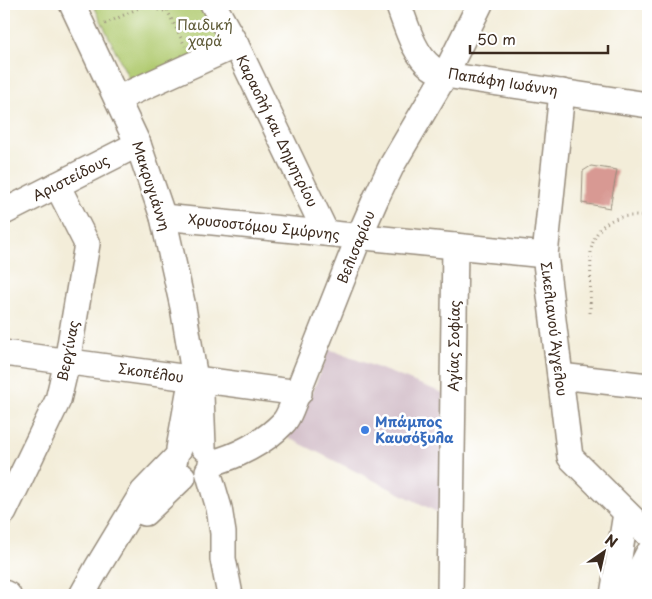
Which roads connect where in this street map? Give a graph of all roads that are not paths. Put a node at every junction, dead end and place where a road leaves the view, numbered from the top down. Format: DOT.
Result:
graph roads {
  1 [pos="72,4"];
  2 [pos="213,4"];
  3 [pos="398,4"];
  4 [pos="480,4"];
  5 [pos="236,46"];
  6 [pos="445,74"];
  7 [pos="562,92"];
  8 [pos="117,100"];
  9 [pos="648,105"];
  10 [pos="138,144"];
  11 [pos="57,185"];
  12 [pos="4,212"];
  13 [pos="163,217"];
  14 [pos="326,233"];
  15 [pos="359,236"];
  16 [pos="456,246"];
  17 [pos="545,255"];
  18 [pos="4,354"];
  19 [pos="67,362"];
  20 [pos="560,376"];
  21 [pos="195,379"];
  22 [pos="648,386"];
  23 [pos="299,393"];
  24 [pos="193,464"];
  25 [pos="4,512"];
  26 [pos="626,513"];
  27 [pos="648,534"];
  28 [pos="648,554"];
  29 [pos="4,593"];
  30 [pos="8,595"];
  31 [pos="82,595"];
  32 [pos="230,595"];
  33 [pos="450,595"];
  34 [pos="613,595"];
  35 [pos="627,595"];
  1 -- 8 [label="street, Μακρυγιάννη"];
  2 -- 5 [label="street, Καραολή και Δημητρίου"];
  3 -- 6 [label="street, Παπάφη Ιωάννη"];
  4 -- 6 [label="street, Βελισαρίου"];
  5 -- 8 [label="street"];
  5 -- 14 [label="street, Καραολή και Δημητρίου"];
  6 -- 7 [label="street, Παπάφη Ιωάννη"];
  6 -- 15 [label="street, Βελισαρίου"];
  7 -- 9 [label="street, Παπάφη Ιωάννη"];
  7 -- 17 [label="street, Σικελιανού Άγγελου"];
  8 -- 10 [label="street, Μακρυγιάννη"];
  10 -- 11 [label="street, Αριστείδους"];
  10 -- 13 [label="street, Μακρυγιάννη"];
  11 -- 12 [label="street, Αριστείδους"];
  11 -- 19 [label="street, Βεργίνας"];
  13 -- 14 [label="street, Χρυσοστόμου Σμύρνης"];
  13 -- 21 [label="street, Μακρυγιάννη"];
  14 -- 15 [label="street, Χρυσοστόμου Σμύρνης"];
  15 -- 16 [label="street, Χρυσοστόμου Σμύρνης"];
  15 -- 23 [label="street, Βελισαρίου"];
  16 -- 17 [label="street, Χρυσοστόμου Σμύρνης"];
  16 -- 33 [label="street, Αγίας Σοφίας"];
  17 -- 20 [label="street, Σικελιανού Άγγελου"];
  18 -- 19 [label="street, Σκοπέλου"];
  19 -- 21 [label="street, Σκοπέλου"];
  19 -- 25 [label="street, Βεργίνας"];
  20 -- 22 [label="street"];
  20 -- 26 [label="street, Σικελιανού Άγγελου"];
  21 -- 23 [label="street, Σκοπέλου"];
  21 -- 24 [label="street, Μακρυγιάννη"];
  23 -- 24 [label="street, Βελισαρίου"];
  24 -- 31 [label="street"];
  24 -- 32 [label="street, Μακρυγιάννη"];
  26 -- 27 [label="street, Σικελιανού Άγγελου"];
  26 -- 34 [label="street"];
  28 -- 35 [label="street"];
  29 -- 30 [label="street"];
}
